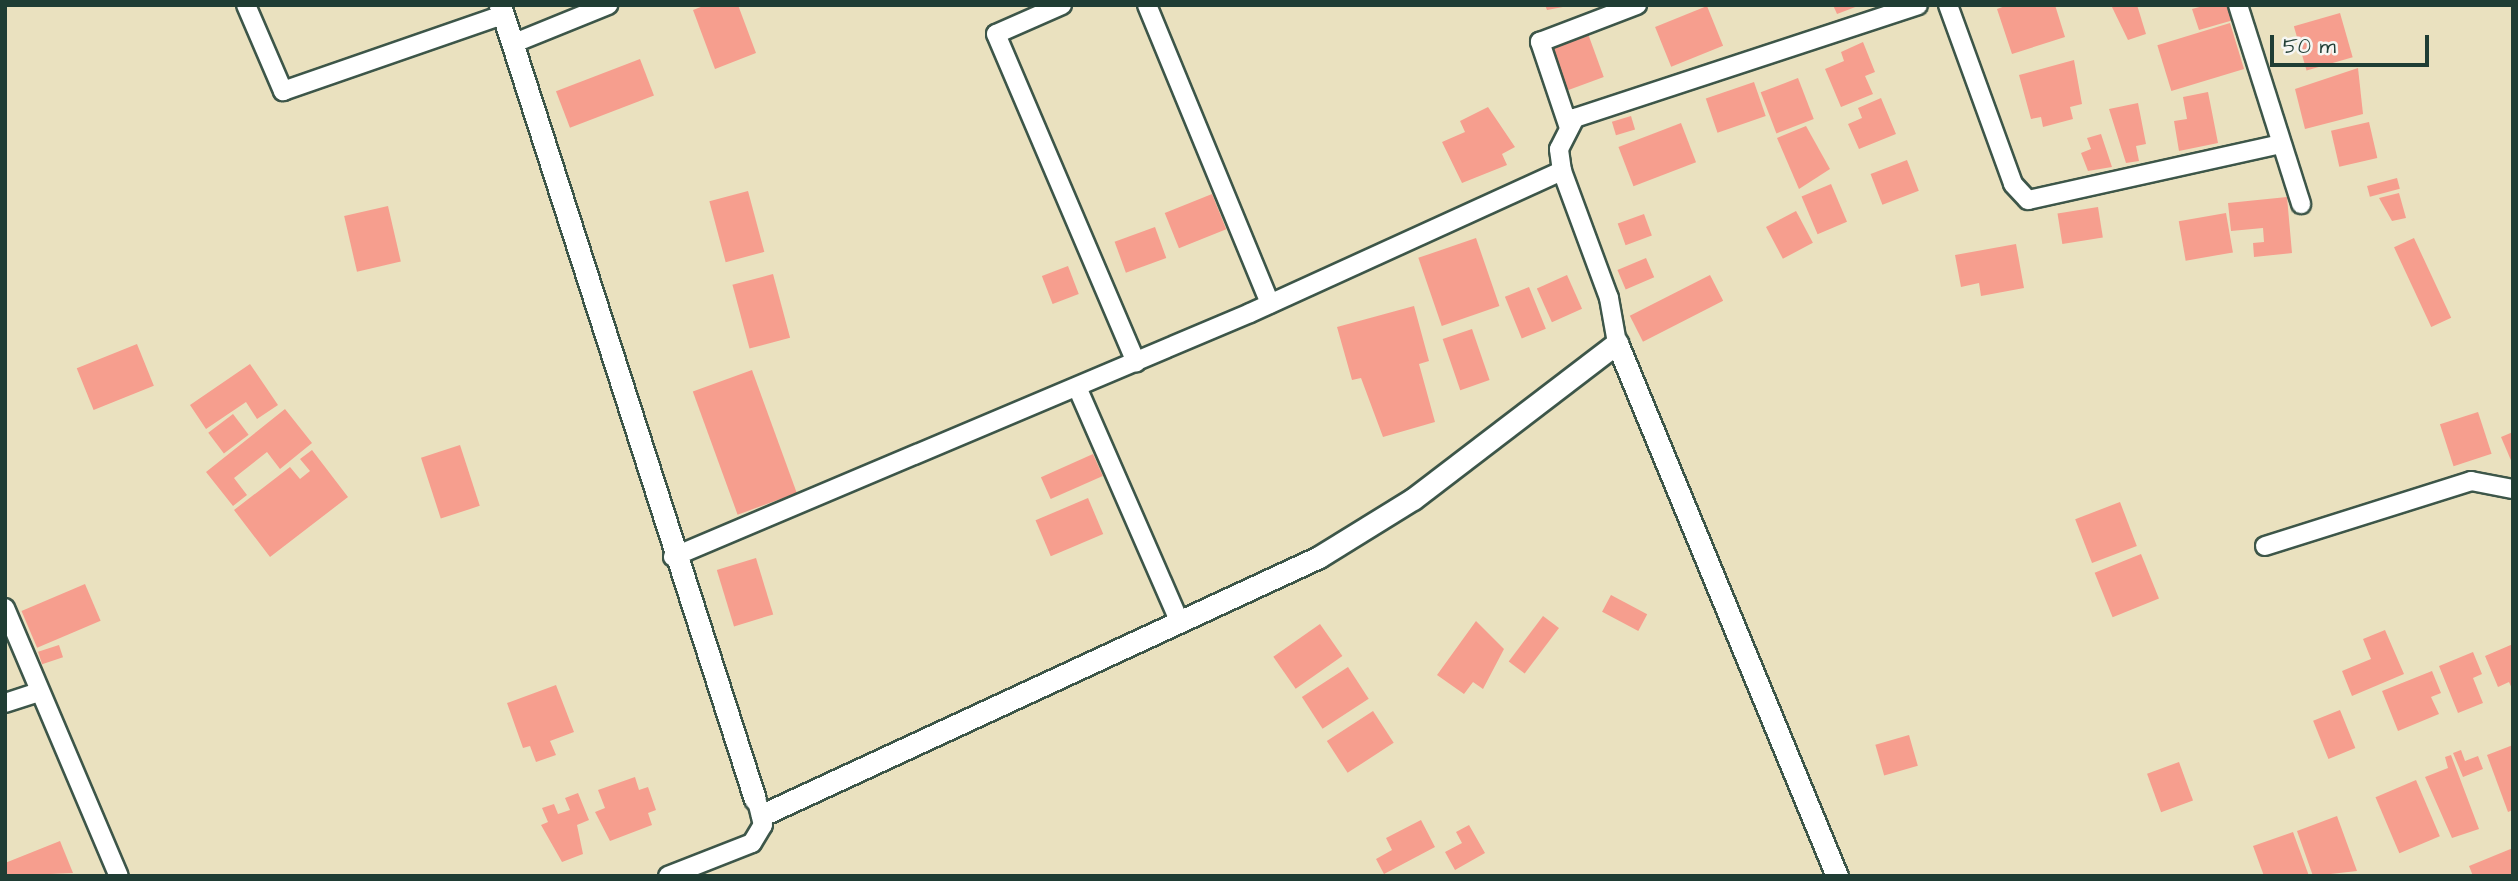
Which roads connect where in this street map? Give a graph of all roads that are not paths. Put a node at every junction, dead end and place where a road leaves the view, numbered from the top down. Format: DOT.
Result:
graph roads {
  1 [pos="246,5"];
  2 [pos="608,5"];
  3 [pos="1062,5"];
  4 [pos="1147,5"];
  5 [pos="1637,5"];
  6 [pos="1918,5"];
  7 [pos="1948,5"];
  8 [pos="2238,5"];
  9 [pos="502,10"];
  10 [pos="512,44"];
  11 [pos="1568,125"];
  12 [pos="2280,145"];
  13 [pos="1562,171"];
  14 [pos="2301,204"];
  15 [pos="1270,304"];
  16 [pos="1617,343"];
  17 [pos="1136,362"];
  18 [pos="1077,387"];
  19 [pos="2513,489"];
  20 [pos="2265,546"];
  21 [pos="673,557"];
  22 [pos="5,608"];
  23 [pos="1179,620"];
  24 [pos="39,692"];
  25 [pos="5,703"];
  26 [pos="759,807"];
  27 [pos="119,876"];
  28 [pos="668,876"];
  29 [pos="1837,876"];
  1 -- 9 [label="street"];
  2 -- 10 [label="street"];
  3 -- 17 [label="street"];
  4 -- 15 [label="street"];
  5 -- 11 [label="street"];
  6 -- 11 [label="street"];
  7 -- 12 [label="street"];
  8 -- 12 [label="street"];
  9 -- 10 [label="street"];
  10 -- 21 [label="street"];
  11 -- 13 [label="street"];
  12 -- 14 [label="street"];
  13 -- 15 [label="street"];
  13 -- 16 [label="street"];
  15 -- 17 [label="street"];
  16 -- 23 [label="street"];
  16 -- 29 [label="street"];
  17 -- 18 [label="street"];
  18 -- 21 [label="street"];
  18 -- 23 [label="street"];
  19 -- 20 [label="street"];
  21 -- 26 [label="street"];
  22 -- 24 [label="street"];
  23 -- 26 [label="street"];
  24 -- 25 [label="street"];
  24 -- 27 [label="street"];
  26 -- 28 [label="street"];
}
